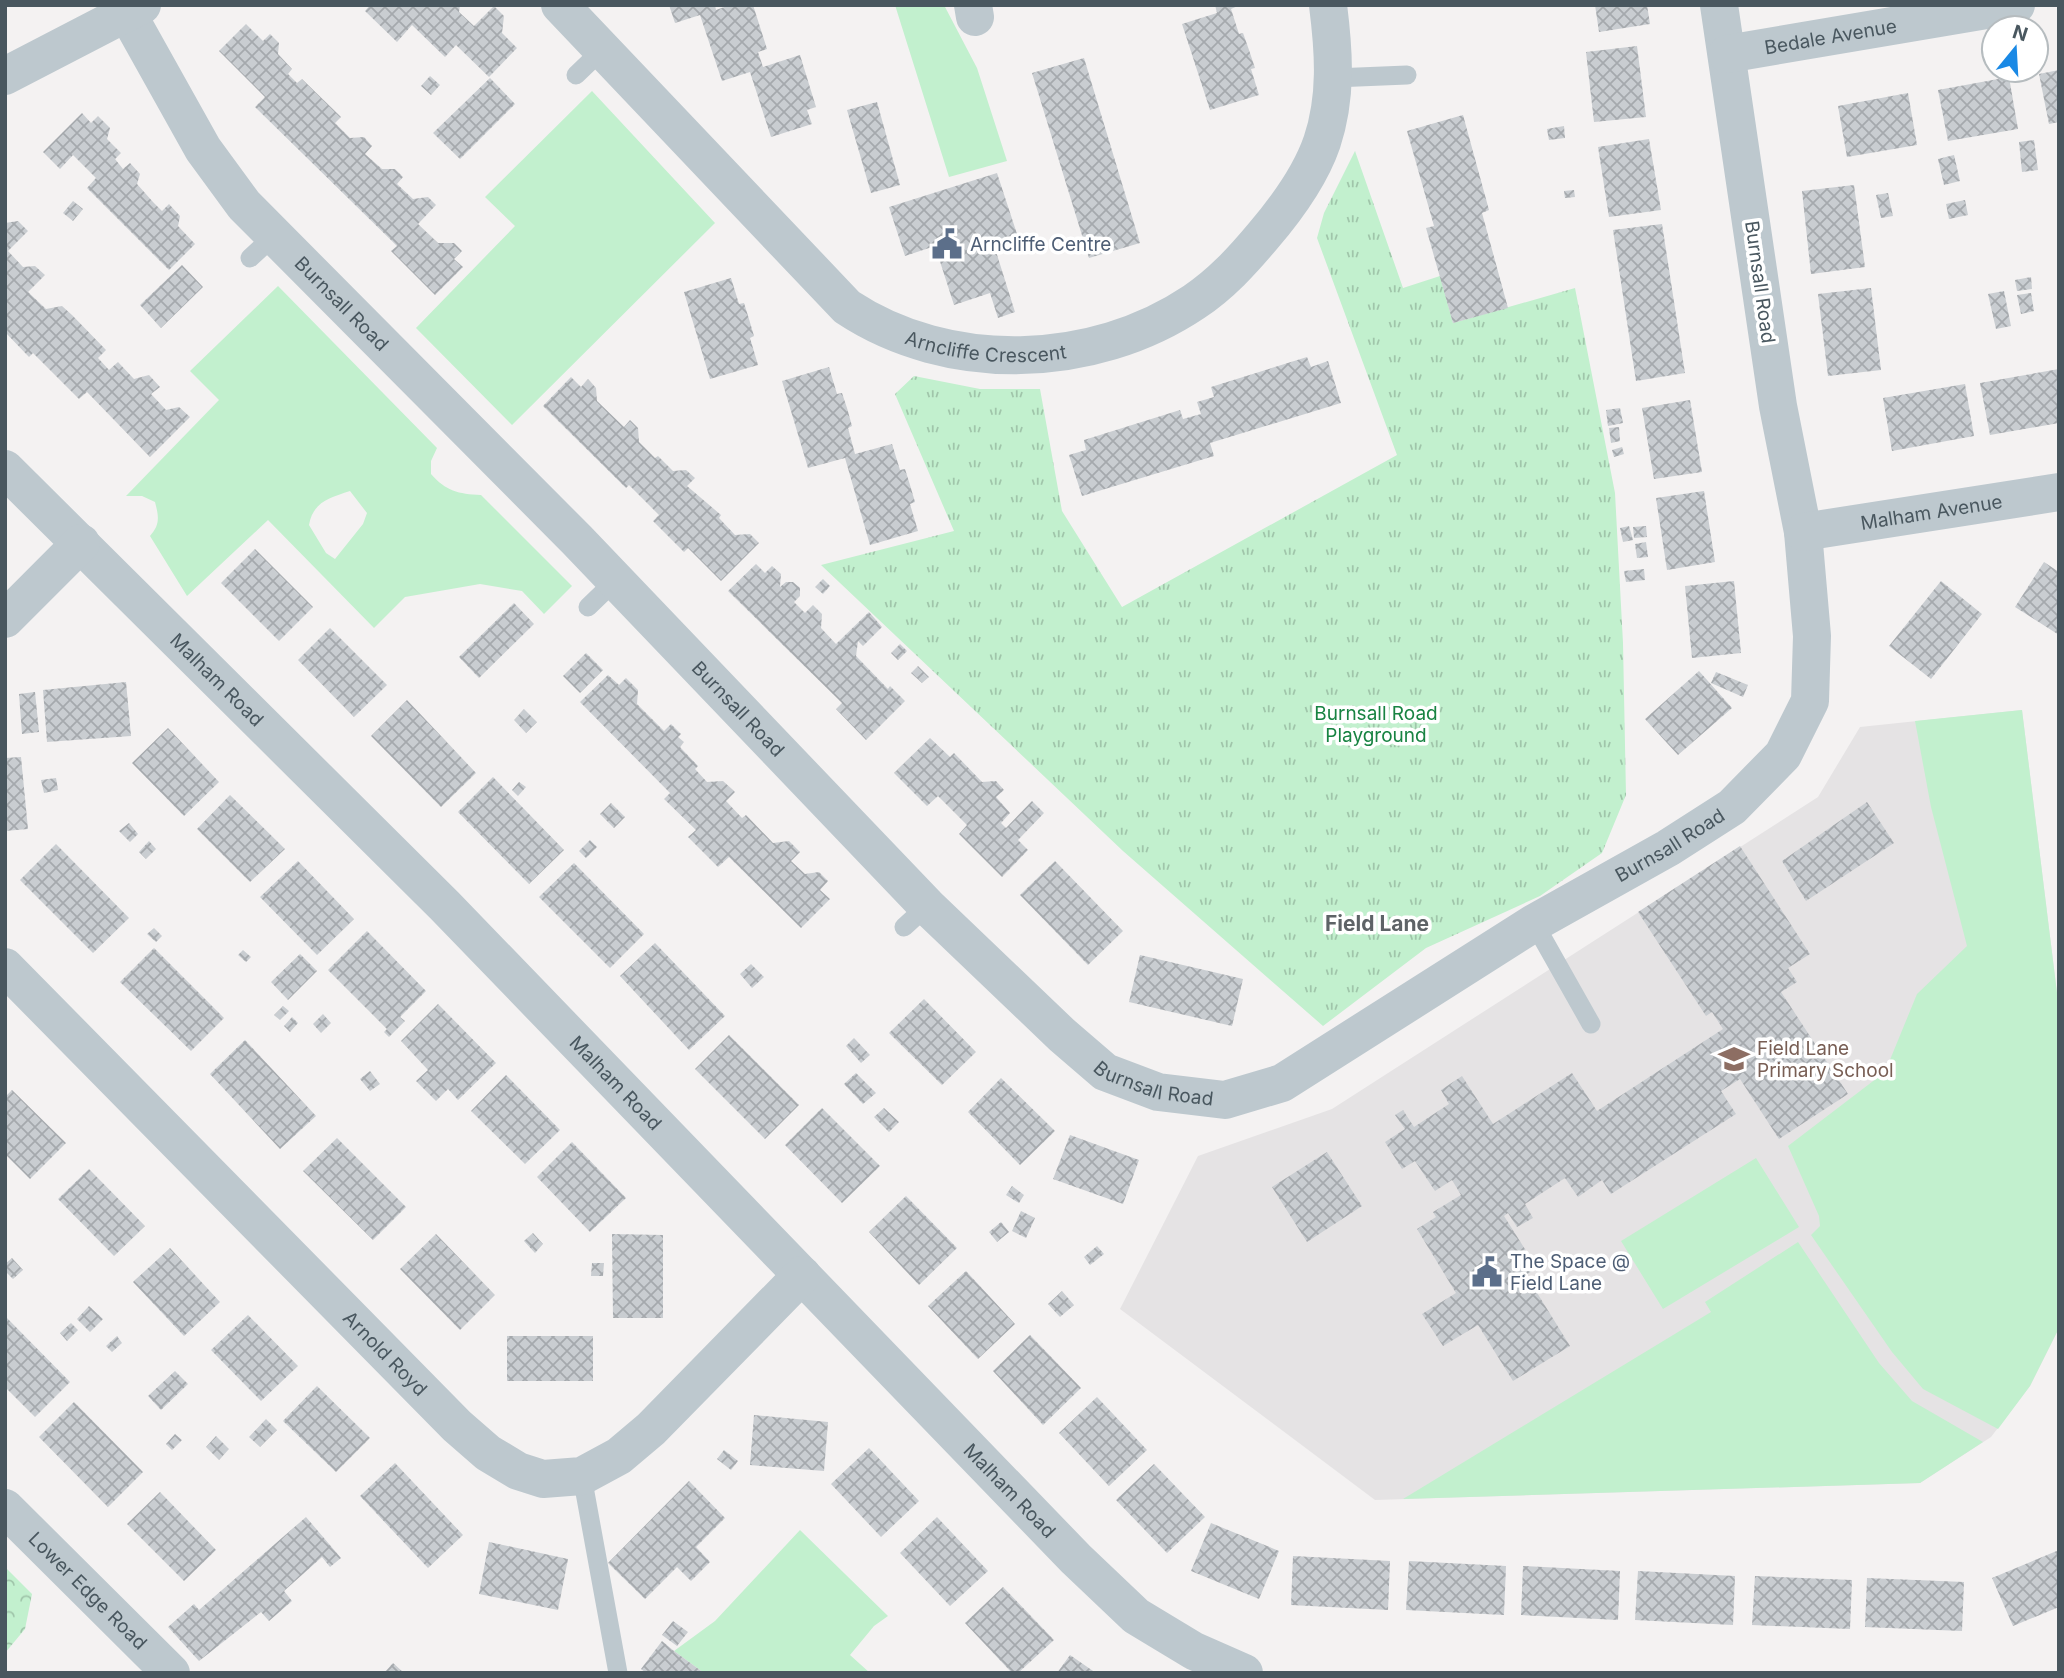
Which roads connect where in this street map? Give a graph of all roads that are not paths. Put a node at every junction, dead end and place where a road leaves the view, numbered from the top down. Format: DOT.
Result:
graph roads {
  1 [pos="560,5"];
  2 [pos="1328,5"];
  3 [pos="1719,5"];
  4 [pos="2016,5"];
  5 [pos="135,9"];
  6 [pos="1727,54"];
  7 [pos="1407,75"];
  8 [pos="5,76"];
  9 [pos="1334,78"];
  10 [pos="5,468"];
  11 [pos="2059,492"];
  12 [pos="1803,532"];
  13 [pos="81,543"];
  14 [pos="616,580"];
  15 [pos="588,607"];
  16 [pos="5,619"];
  17 [pos="1534,923"];
  18 [pos="5,967"];
  19 [pos="1591,1024"];
  20 [pos="802,1275"];
  21 [pos="582,1476"];
  22 [pos="5,1508"];
  23 [pos="171,1673"];
  24 [pos="618,1673"];
  25 [pos="1244,1673"];
  1 -- 9 [label="street, Arncliffe Crescent"];
  2 -- 9 [label="street, Arncliffe Crescent"];
  3 -- 6 [label="street, Burnsall Road"];
  4 -- 6 [label="street, Bedale Avenue"];
  5 -- 8 [label="street"];
  5 -- 14 [label="street, Burnsall Road"];
  6 -- 12 [label="street, Burnsall Road"];
  7 -- 9 [label="lane"];
  10 -- 13 [label="street, Malham Road"];
  11 -- 12 [label="street, Malham Avenue"];
  12 -- 17 [label="street, Burnsall Road"];
  13 -- 16 [label="street"];
  13 -- 20 [label="street, Malham Road"];
  14 -- 15 [label="lane"];
  14 -- 17 [label="street, Burnsall Road"];
  17 -- 19 [label="lane"];
  18 -- 21 [label="street, Arnold Royd"];
  20 -- 21 [label="street, Arnold Royd"];
  20 -- 25 [label="street, Malham Road"];
  21 -- 24 [label="lane"];
  22 -- 23 [label="street, Lower Edge Road"];
}
